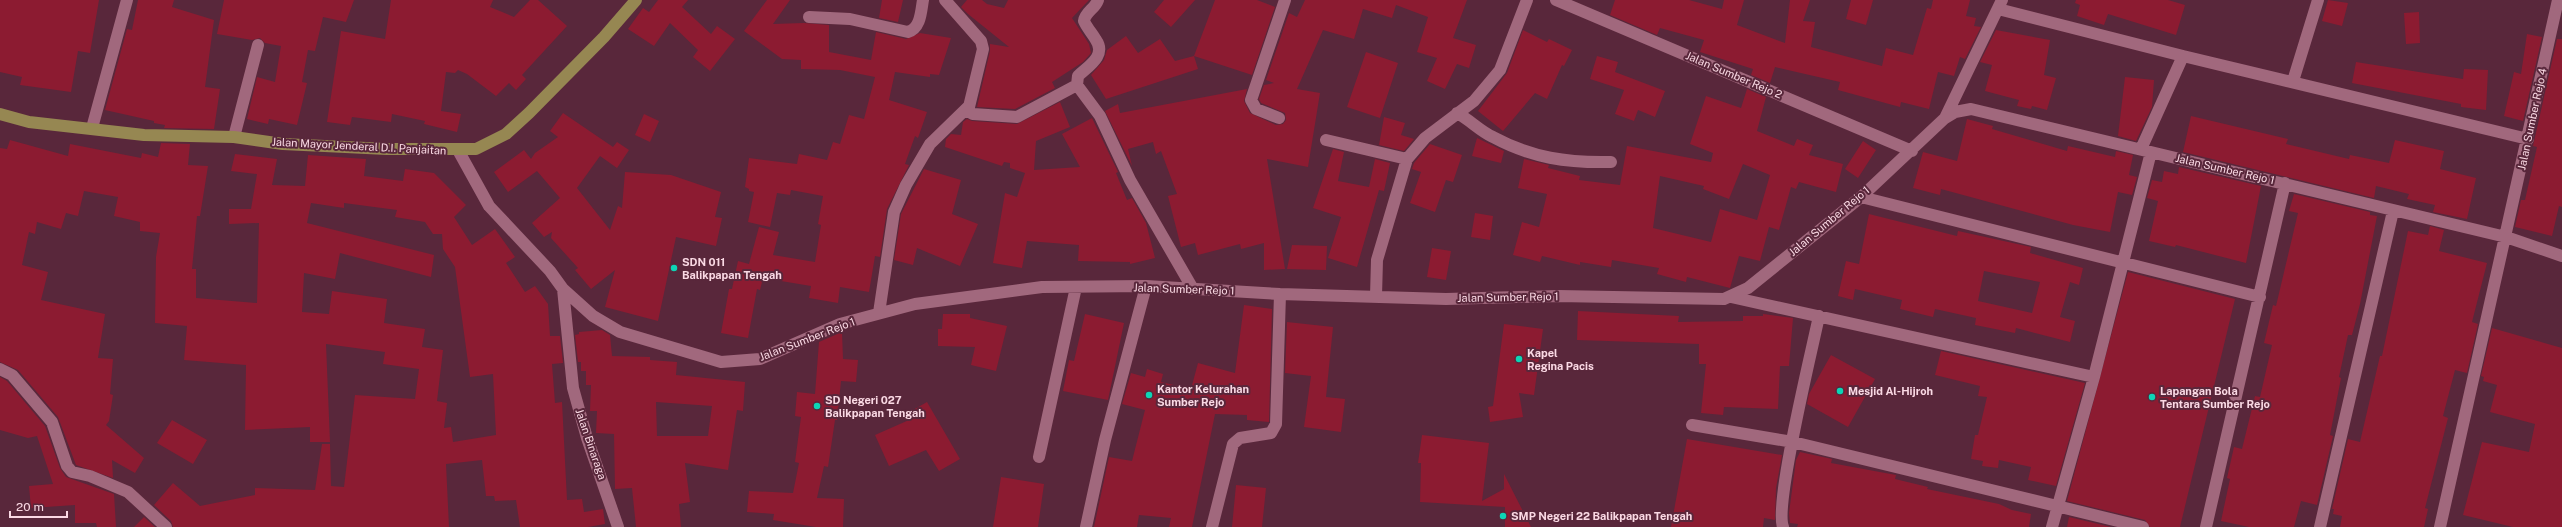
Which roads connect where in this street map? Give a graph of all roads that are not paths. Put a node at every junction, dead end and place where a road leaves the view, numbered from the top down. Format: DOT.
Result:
graph roads {
  1 [pos="126,0"];
  2 [pos="636,0"];
  3 [pos="923,0"];
  4 [pos="945,0"];
  5 [pos="1098,0"];
  6 [pos="1285,0"];
  7 [pos="1527,0"];
  8 [pos="1556,0"];
  9 [pos="2318,0"];
  10 [pos="2558,0"];
  11 [pos="2000,5"];
  12 [pos="809,17"];
  13 [pos="258,45"];
  14 [pos="2183,56"];
  15 [pos="2293,81"];
  16 [pos="1077,85"];
  17 [pos="968,107"];
  18 [pos="0,114"];
  19 [pos="1457,114"];
  20 [pos="1279,118"];
  21 [pos="1945,118"];
  22 [pos="92,128"];
  23 [pos="234,137"];
  24 [pos="2528,139"];
  25 [pos="1326,140"];
  26 [pos="458,150"];
  27 [pos="2146,150"];
  28 [pos="1912,151"];
  29 [pos="1407,158"];
  30 [pos="1611,162"];
  31 [pos="2285,183"];
  32 [pos="1861,197"];
  33 [pos="2393,211"];
  34 [pos="2506,237"];
  35 [pos="2562,256"];
  36 [pos="2123,262"];
  37 [pos="1146,286"];
  38 [pos="1076,287"];
  39 [pos="563,289"];
  40 [pos="1193,289"];
  41 [pos="1280,294"];
  42 [pos="1376,296"];
  43 [pos="1732,297"];
  44 [pos="2260,297"];
  45 [pos="879,313"];
  46 [pos="1820,316"];
  47 [pos="0,369"];
  48 [pos="2094,377"];
  49 [pos="1692,425"];
  50 [pos="1793,442"];
  51 [pos="1039,457"];
  52 [pos="2058,505"];
  53 [pos="166,527"];
  54 [pos="618,527"];
  55 [pos="1086,527"];
  56 [pos="1212,527"];
  57 [pos="1783,527"];
  58 [pos="2052,527"];
  59 [pos="2143,527"];
  60 [pos="2206,527"];
  61 [pos="2320,527"];
  62 [pos="2440,527"];
  1 -- 22 [label="street"];
  2 -- 26 [label="main road, Jalan Mayor Jenderal D.I. Panjaitan"];
  3 -- 12 [label="street"];
  4 -- 17 [label="street"];
  5 -- 16 [label="street"];
  6 -- 20 [label="street"];
  7 -- 19 [label="street"];
  8 -- 28 [label="street, Jalan Sumber Rejo 2"];
  9 -- 15 [label="street"];
  10 -- 24 [label="street, Jalan Sumber Rejo 4"];
  11 -- 14 [label="street"];
  11 -- 21 [label="street, Jalan Sumber Rejo 1"];
  13 -- 23 [label="street"];
  14 -- 15 [label="street"];
  14 -- 27 [label="street"];
  15 -- 24 [label="street"];
  16 -- 17 [label="street"];
  16 -- 40 [label="street"];
  17 -- 45 [label="street"];
  18 -- 22 [label="main road, Jalan Mayor Jenderal D.I. Panjaitan"];
  19 -- 29 [label="street"];
  19 -- 30 [label="street"];
  21 -- 27 [label="street, Jalan Sumber Rejo 1"];
  21 -- 28 [label="street, Jalan Sumber Rejo 1"];
  22 -- 23 [label="main road, Jalan Mayor Jenderal D.I. Panjaitan"];
  23 -- 26 [label="main road, Jalan Mayor Jenderal D.I. Panjaitan"];
  24 -- 34 [label="street, Jalan Sumber Rejo 4"];
  25 -- 29 [label="street"];
  26 -- 39 [label="street, Jalan Sumber Rejo 1"];
  27 -- 31 [label="street, Jalan Sumber Rejo 1"];
  27 -- 36 [label="street"];
  28 -- 32 [label="street, Jalan Sumber Rejo 1"];
  29 -- 42 [label="street"];
  31 -- 33 [label="street, Jalan Sumber Rejo 1"];
  31 -- 44 [label="street"];
  32 -- 36 [label="street"];
  32 -- 43 [label="street, Jalan Sumber Rejo 1"];
  33 -- 34 [label="street, Jalan Sumber Rejo 1"];
  33 -- 61 [label="street"];
  34 -- 35 [label="street, Jalan Sumber Rejo 1"];
  34 -- 62 [label="street, Jalan Sumber Rejo 4"];
  36 -- 44 [label="street"];
  36 -- 48 [label="street"];
  37 -- 38 [label="street, Jalan Sumber Rejo 1"];
  37 -- 40 [label="street, Jalan Sumber Rejo 1"];
  37 -- 55 [label="street"];
  38 -- 45 [label="street, Jalan Sumber Rejo 1"];
  38 -- 51 [label="street"];
  39 -- 45 [label="street, Jalan Sumber Rejo 1"];
  39 -- 54 [label="street, Jalan Binaraga"];
  40 -- 41 [label="street, Jalan Sumber Rejo 1"];
  41 -- 42 [label="street, Jalan Sumber Rejo 1"];
  41 -- 56 [label="street"];
  42 -- 43 [label="street, Jalan Sumber Rejo 1"];
  43 -- 46 [label="street"];
  44 -- 60 [label="street"];
  46 -- 48 [label="street"];
  46 -- 50 [label="street"];
  47 -- 53 [label="street"];
  48 -- 52 [label="street"];
  49 -- 50 [label="street"];
  50 -- 52 [label="street"];
  50 -- 57 [label="street"];
  52 -- 58 [label="street"];
  52 -- 59 [label="street"];
}
